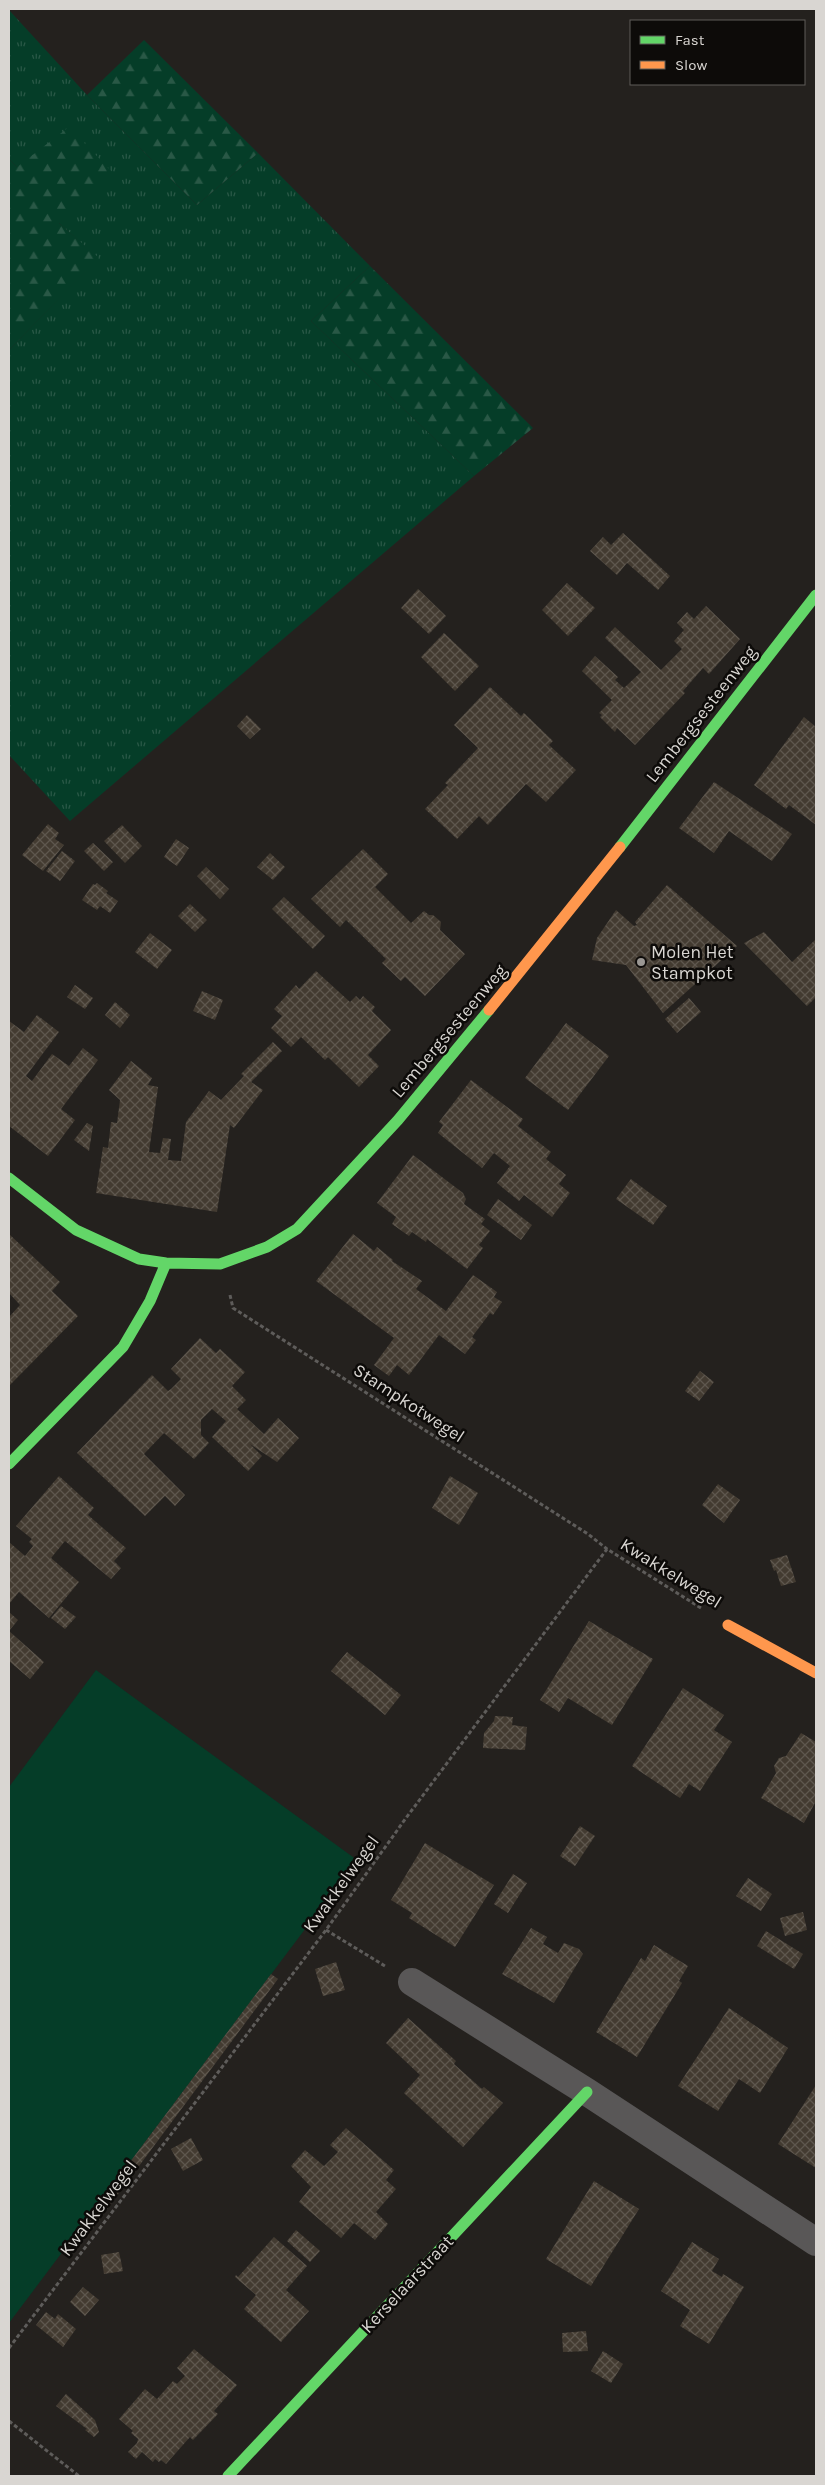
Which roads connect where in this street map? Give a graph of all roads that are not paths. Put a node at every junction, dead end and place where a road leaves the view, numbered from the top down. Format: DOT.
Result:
graph roads {
  1 [pos="816,595"];
  2 [pos="9,1178"];
  3 [pos="166,1263"];
  4 [pos="9,1464"];
  5 [pos="728,1624"];
  6 [pos="816,1673"];
  7 [pos="412,1982"];
  8 [pos="587,2092"];
  9 [pos="816,2242"];
  10 [pos="228,2476"];
  1 -- 3 [label="street, Lembergsesteenweg"];
  2 -- 3 [label="street, Lembergsesteenweg"];
  3 -- 4 [label="street"];
  5 -- 6 [label="street"];
  7 -- 8 [label="street"];
  8 -- 9 [label="street"];
  8 -- 10 [label="street, Kerselaarstraat"];
}
